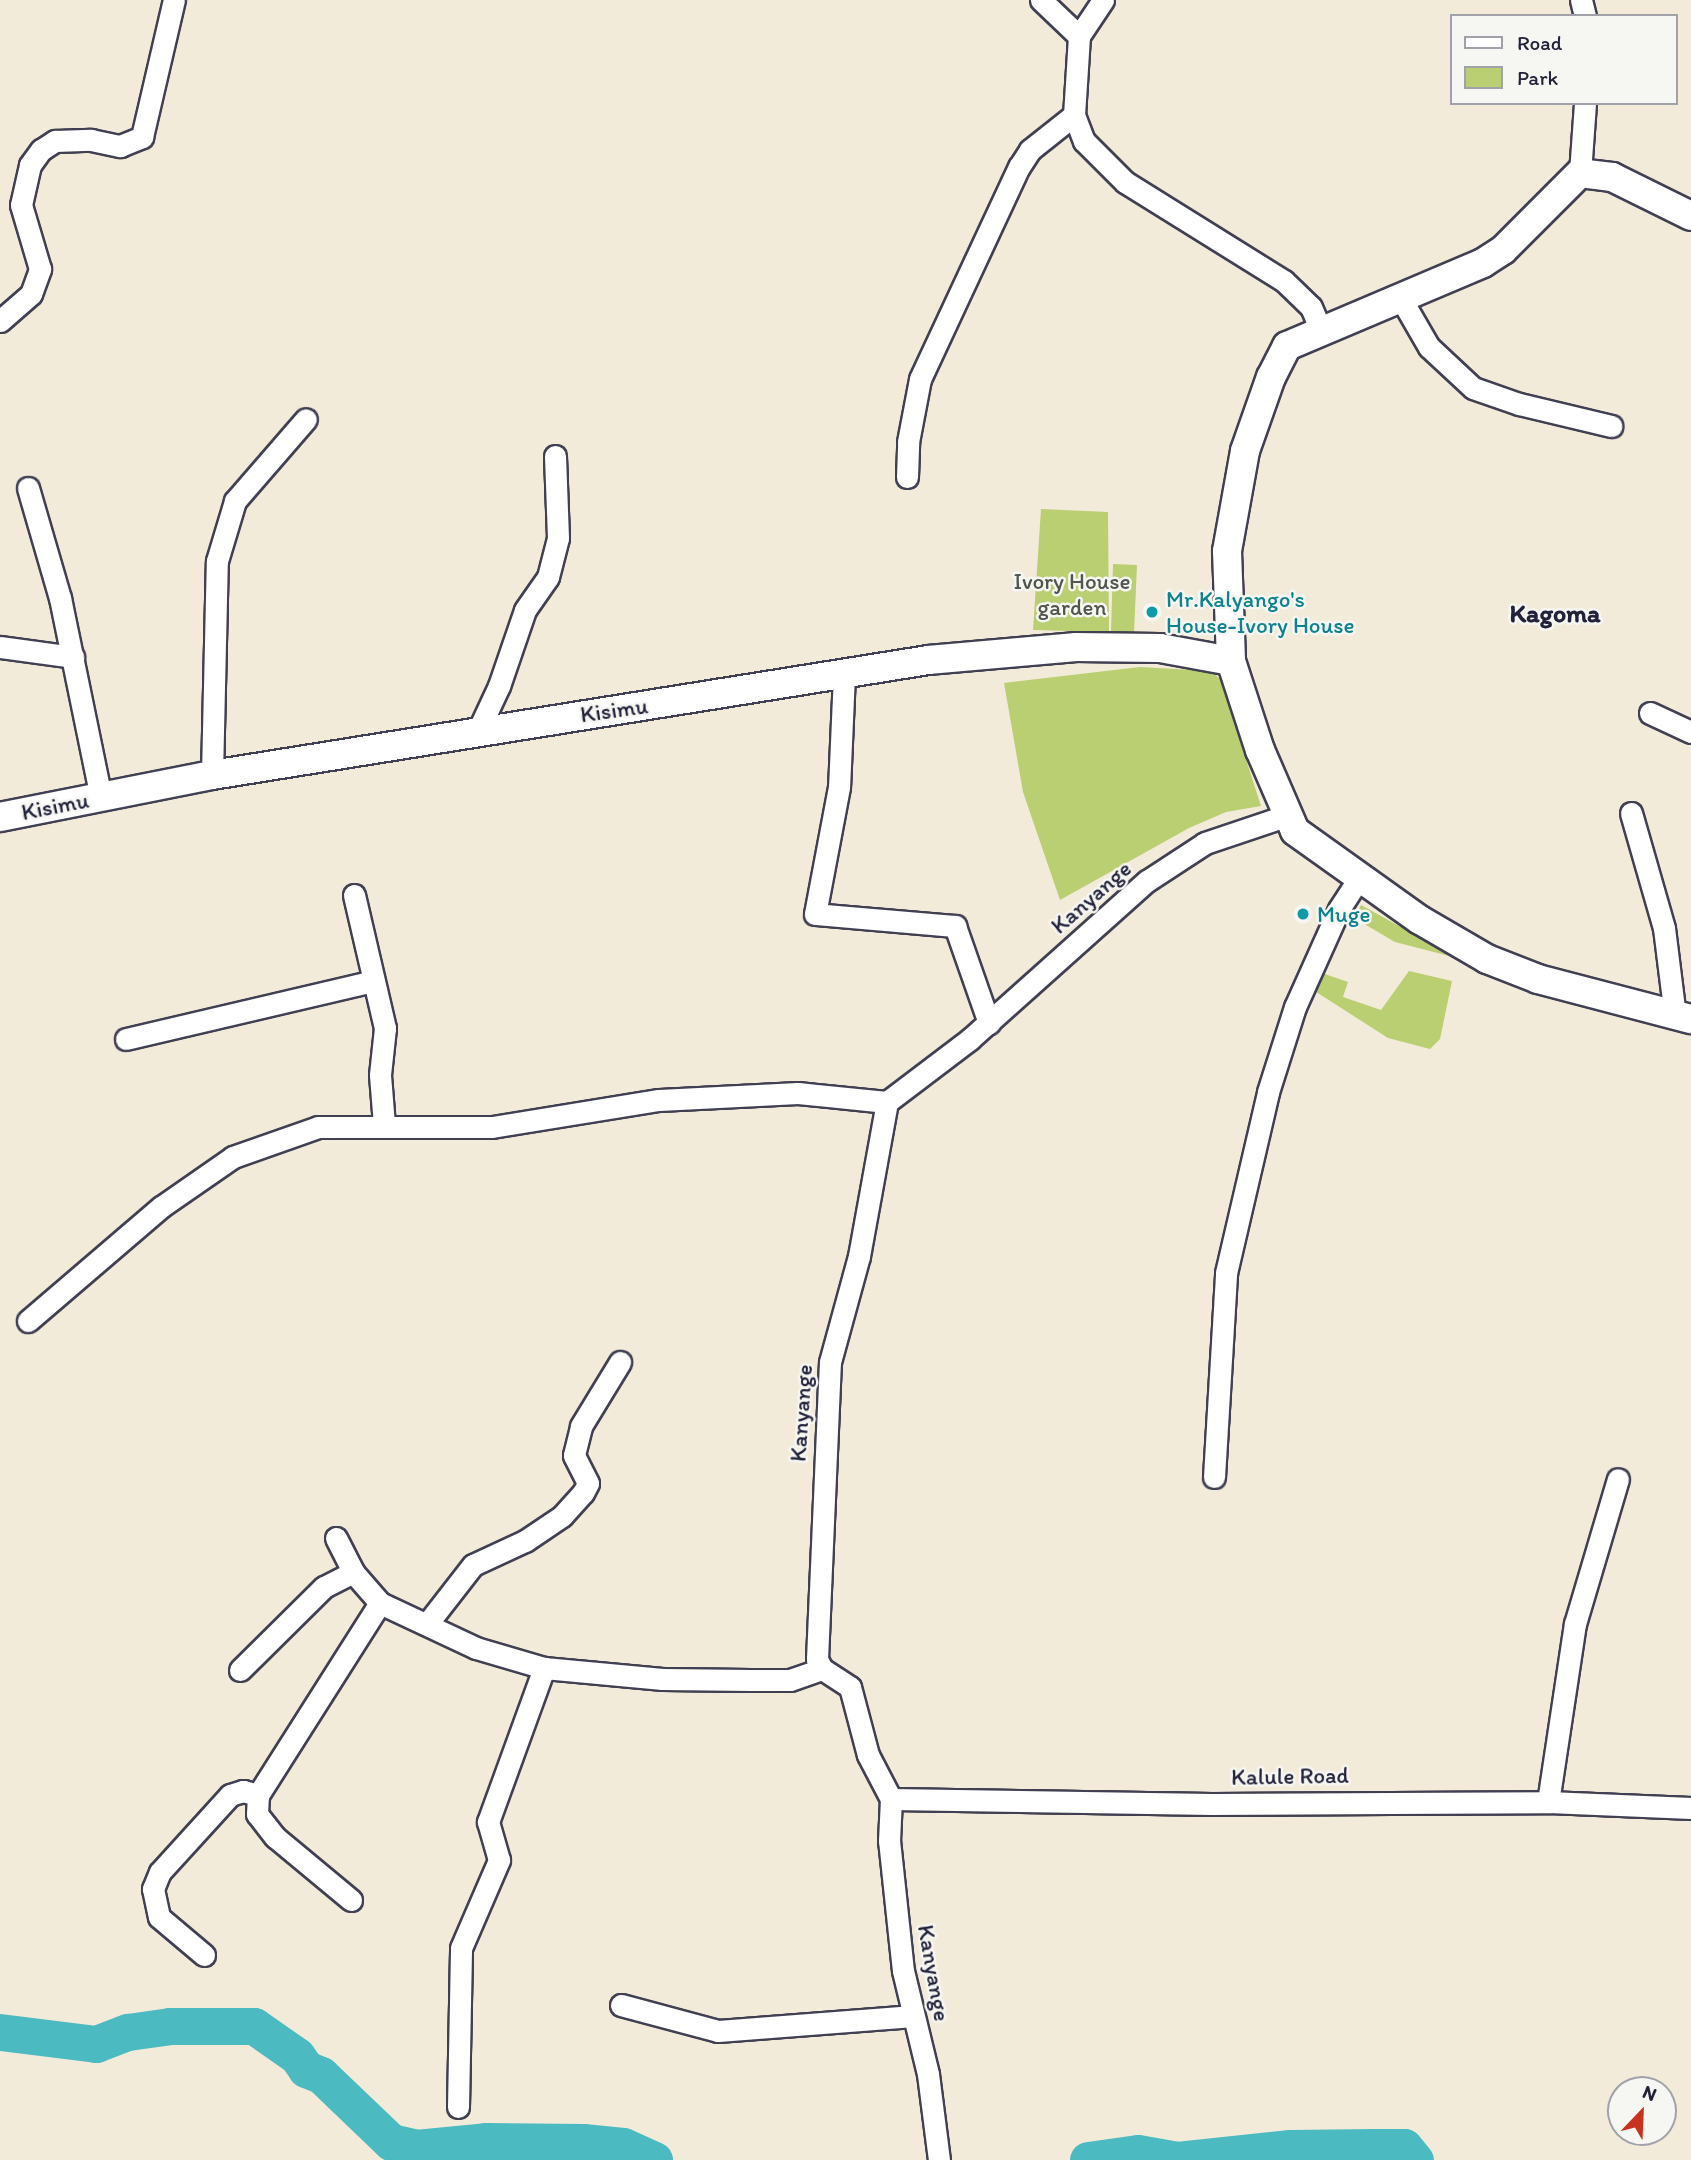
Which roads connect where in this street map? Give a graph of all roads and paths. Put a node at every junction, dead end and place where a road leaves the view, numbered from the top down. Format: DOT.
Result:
graph roads {
  1 [pos="174,0"];
  2 [pos="1041,0"];
  3 [pos="1103,0"];
  4 [pos="1082,18"];
  5 [pos="1585,105"];
  6 [pos="1074,115"];
  7 [pos="1580,173"];
  8 [pos="1691,216"];
  9 [pos="1400,297"];
  10 [pos="0,321"];
  11 [pos="1321,330"];
  12 [pos="306,419"];
  13 [pos="1611,426"];
  14 [pos="555,456"];
  15 [pos="907,477"];
  16 [pos="28,488"];
  17 [pos="0,647"];
  18 [pos="73,657"];
  19 [pos="1231,661"];
  20 [pos="844,674"];
  21 [pos="1650,713"];
  22 [pos="478,731"];
  23 [pos="1691,732"];
  24 [pos="212,775"];
  25 [pos="101,798"];
  26 [pos="1631,813"];
  27 [pos="1285,816"];
  28 [pos="0,817"];
  29 [pos="1360,877"];
  30 [pos="354,895"];
  31 [pos="373,981"];
  32 [pos="1683,1018"];
  33 [pos="989,1023"];
  34 [pos="125,1039"];
  35 [pos="887,1102"];
  36 [pos="384,1125"];
  37 [pos="28,1321"];
  38 [pos="620,1362"];
  39 [pos="1214,1477"];
  40 [pos="1618,1479"];
  41 [pos="336,1538"];
  42 [pos="354,1572"];
  43 [pos="380,1603"];
  44 [pos="427,1624"];
  45 [pos="544,1668"];
  46 [pos="822,1669"];
  47 [pos="240,1670"];
  48 [pos="258,1795"];
  49 [pos="891,1799"];
  50 [pos="1548,1802"];
  51 [pos="1691,1808"];
  52 [pos="351,1899"];
  53 [pos="204,1955"];
  54 [pos="621,2005"];
  55 [pos="913,2017"];
  56 [pos="458,2107"];
  57 [pos="939,2160"];
  1 -- 10 [label="street"];
  2 -- 4 [label="street"];
  3 -- 4 [label="street"];
  4 -- 6 [label="street"];
  5 -- 7 [label="street"];
  6 -- 11 [label="street"];
  6 -- 15 [label="street"];
  7 -- 8 [label="street"];
  7 -- 9 [label="street"];
  9 -- 11 [label="street"];
  9 -- 13 [label="street"];
  11 -- 19 [label="street"];
  12 -- 24 [label="street"];
  14 -- 22 [label="street"];
  16 -- 18 [label="street"];
  17 -- 18 [label="street"];
  18 -- 25 [label="street"];
  19 -- 20 [label="street, Kisimu"];
  19 -- 27 [label="street"];
  20 -- 22 [label="street, Kisimu"];
  20 -- 33 [label="street"];
  21 -- 23 [label="street"];
  22 -- 24 [label="street, Kisimu"];
  24 -- 25 [label="street, Kisimu"];
  25 -- 28 [label="street, Kisimu"];
  26 -- 32 [label="street"];
  27 -- 29 [label="street"];
  27 -- 33 [label="street, Kanyange"];
  29 -- 32 [label="street"];
  29 -- 39 [label="street"];
  30 -- 31 [label="street"];
  31 -- 34 [label="street"];
  31 -- 36 [label="street"];
  33 -- 35 [label="street, Kanyange"];
  35 -- 36 [label="street"];
  35 -- 46 [label="street, Kanyange"];
  36 -- 37 [label="street"];
  38 -- 44 [label="street"];
  40 -- 50 [label="street"];
  41 -- 42 [label="street"];
  42 -- 43 [label="street"];
  42 -- 47 [label="street"];
  43 -- 44 [label="street"];
  43 -- 48 [label="street"];
  44 -- 45 [label="street"];
  45 -- 46 [label="street"];
  45 -- 56 [label="street"];
  46 -- 49 [label="street, Kanyange"];
  48 -- 52 [label="street"];
  48 -- 53 [label="street"];
  49 -- 50 [label="street, Kalule Road"];
  49 -- 55 [label="street, Kanyange"];
  50 -- 51 [label="street, Kalule Road"];
  54 -- 55 [label="street"];
  55 -- 57 [label="street, Kanyange"];
}
